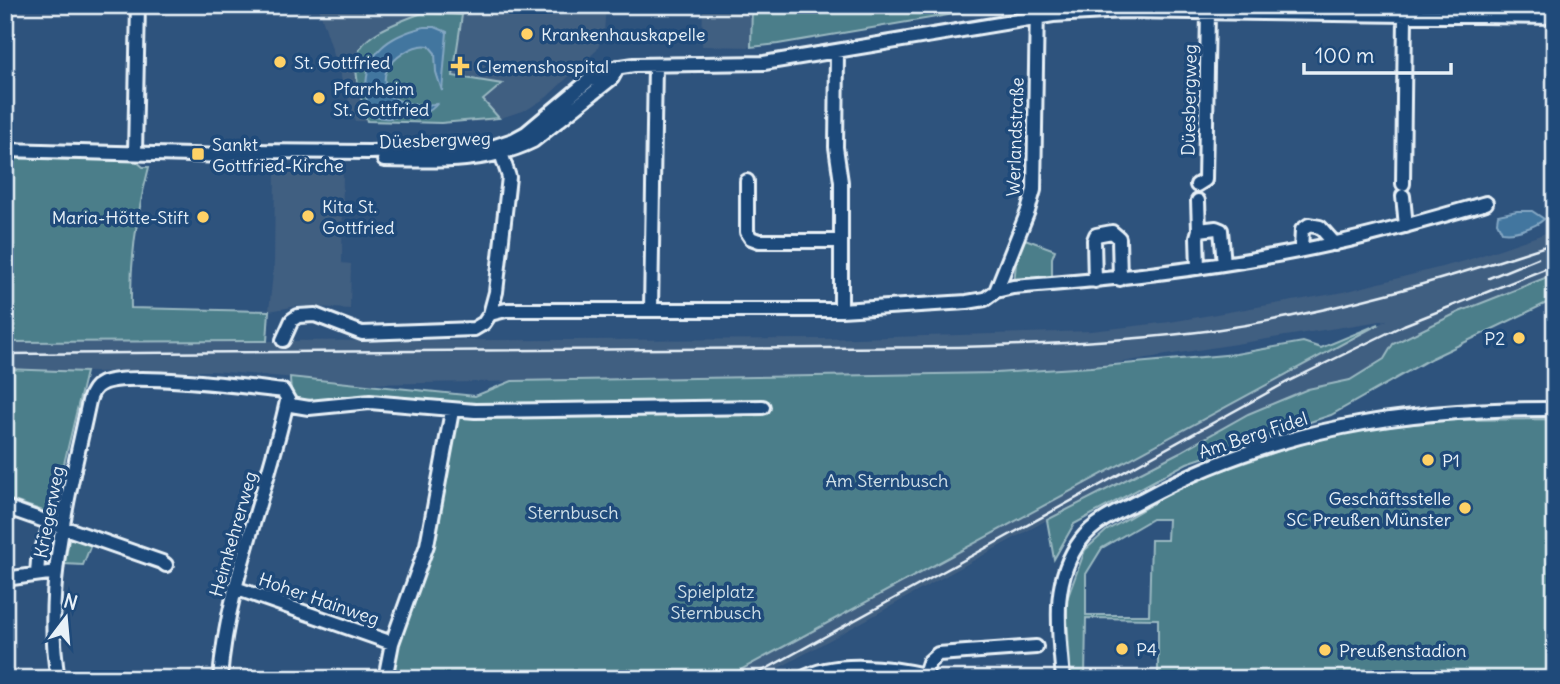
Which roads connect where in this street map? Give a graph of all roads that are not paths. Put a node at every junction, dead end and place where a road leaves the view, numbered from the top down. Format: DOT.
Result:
graph roads {
  1 [pos="138,5"];
  2 [pos="1295,9"];
  3 [pos="1037,11"];
  4 [pos="1208,12"];
  5 [pos="1405,16"];
  6 [pos="1555,18"];
  7 [pos="837,52"];
  8 [pos="655,65"];
  9 [pos="5,150"];
  10 [pos="500,150"];
  11 [pos="135,153"];
  12 [pos="747,181"];
  13 [pos="1197,185"];
  14 [pos="1198,201"];
  15 [pos="1486,204"];
  16 [pos="1406,226"];
  17 [pos="1199,230"];
  18 [pos="841,242"];
  19 [pos="1335,244"];
  20 [pos="1301,250"];
  21 [pos="1224,264"];
  22 [pos="1198,268"];
  23 [pos="1120,279"];
  24 [pos="1095,281"];
  25 [pos="996,291"];
  26 [pos="652,309"];
  27 [pos="841,310"];
  28 [pos="491,314"];
  29 [pos="283,340"];
  30 [pos="287,401"];
  31 [pos="763,407"];
  32 [pos="1555,409"];
  33 [pos="452,411"];
  34 [pos="5,506"];
  35 [pos="57,525"];
  36 [pos="166,565"];
  37 [pos="56,572"];
  38 [pos="37,573"];
  39 [pos="5,579"];
  40 [pos="235,588"];
  41 [pos="392,643"];
  42 [pos="1036,647"];
  43 [pos="925,677"];
  44 [pos="58,679"];
  45 [pos="220,679"];
  46 [pos="385,679"];
  47 [pos="802,679"];
  48 [pos="1063,679"];
  1 -- 11 [label="street"];
  2 -- 4 [label="street, Düesbergweg"];
  2 -- 5 [label="street, Düesbergweg"];
  3 -- 4 [label="street, Düesbergweg"];
  3 -- 7 [label="street, Düesbergweg"];
  3 -- 25 [label="street, Werlandstraße"];
  4 -- 13 [label="street, Düesbergweg"];
  5 -- 6 [label="street, Düesbergweg"];
  5 -- 16 [label="street"];
  7 -- 8 [label="street, Düesbergweg"];
  7 -- 18 [label="street"];
  8 -- 10 [label="street, Düesbergweg"];
  8 -- 26 [label="street"];
  9 -- 11 [label="street, Düesbergweg"];
  10 -- 11 [label="street, Düesbergweg"];
  10 -- 28 [label="street"];
  12 -- 18 [label="street"];
  14 -- 17 [label="street"];
  15 -- 16 [label="street"];
  16 -- 19 [label="street"];
  17 -- 21 [label="street"];
  17 -- 22 [label="street"];
  18 -- 27 [label="street"];
  19 -- 20 [label="street"];
  19 -- 20 [label="street"];
  20 -- 21 [label="street"];
  21 -- 22 [label="street"];
  22 -- 23 [label="street"];
  23 -- 24 [label="street"];
  23 -- 24 [label="street"];
  24 -- 25 [label="street"];
  25 -- 27 [label="street"];
  26 -- 27 [label="street"];
  26 -- 28 [label="street"];
  28 -- 29 [label="street"];
  30 -- 33 [label="street"];
  30 -- 35 [label="street, Kriegerweg"];
  30 -- 40 [label="street, Heimkehrerweg"];
  31 -- 33 [label="street"];
  32 -- 48 [label="street, Am Berg Fidel"];
  33 -- 41 [label="street"];
  34 -- 35 [label="street"];
  35 -- 36 [label="street"];
  35 -- 37 [label="street, Kriegerweg"];
  35 -- 38 [label="street"];
  37 -- 38 [label="street"];
  37 -- 44 [label="street, Kriegerweg"];
  38 -- 39 [label="street"];
  40 -- 41 [label="street, Hoher Hainweg"];
  40 -- 45 [label="street, Heimkehrerweg"];
  41 -- 46 [label="street"];
  42 -- 43 [label="street"];
  43 -- 47 [label="street"];
}
